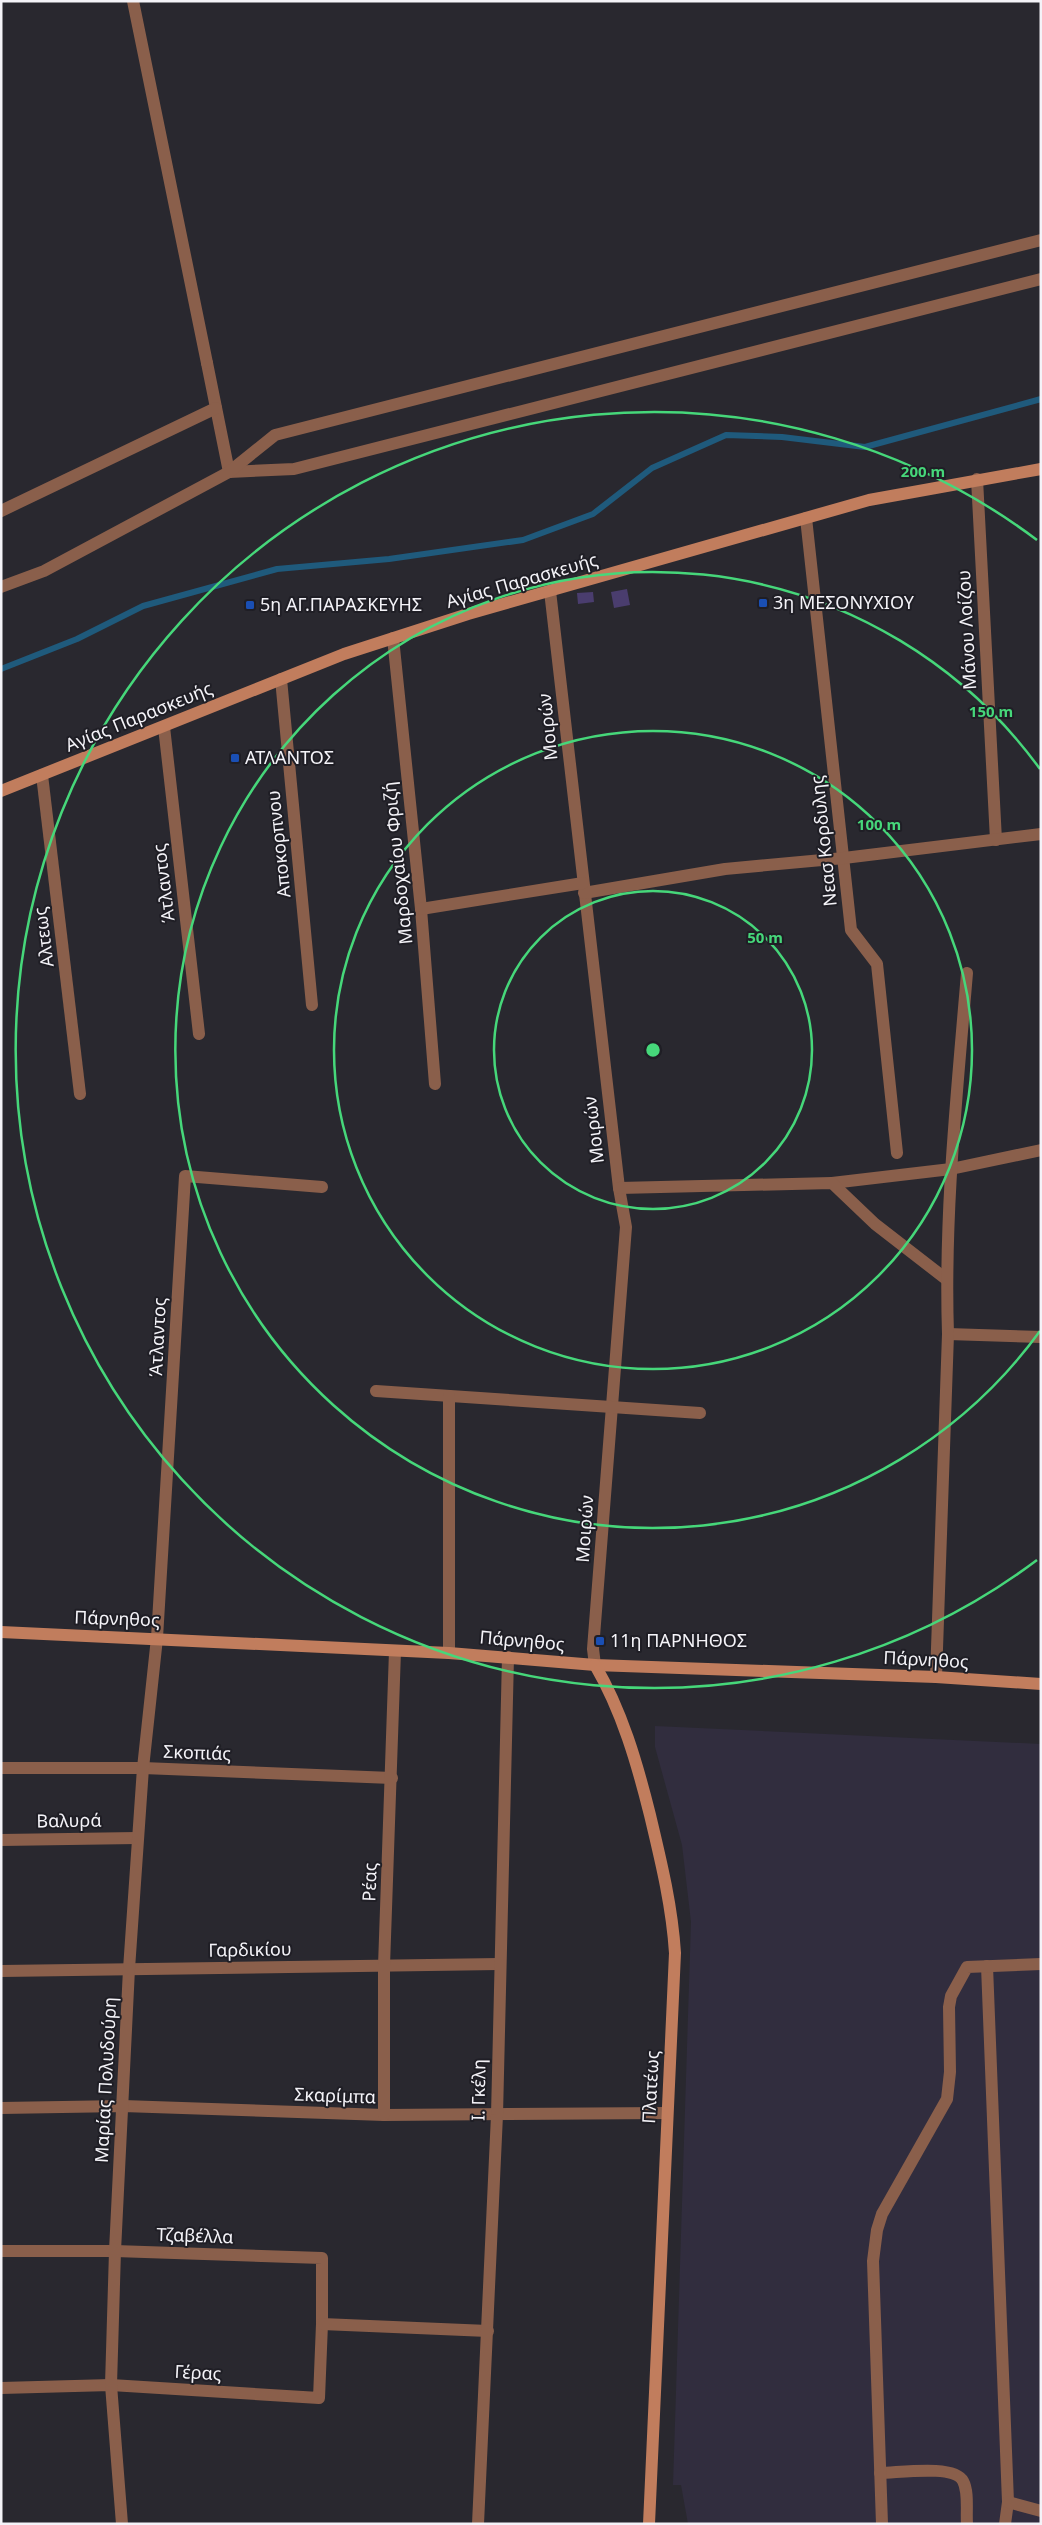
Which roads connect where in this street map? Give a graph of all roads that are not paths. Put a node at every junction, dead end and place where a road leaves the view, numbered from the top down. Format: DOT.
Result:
graph roads {
  1 [pos="133,1"];
  2 [pos="1041,240"];
  3 [pos="1041,279"];
  4 [pos="216,408"];
  5 [pos="1041,469"];
  6 [pos="228,472"];
  7 [pos="977,479"];
  8 [pos="1,511"];
  9 [pos="806,518"];
  10 [pos="1,586"];
  11 [pos="550,591"];
  12 [pos="393,638"];
  13 [pos="281,679"];
  14 [pos="164,727"];
  15 [pos="42,775"];
  16 [pos="1,791"];
  17 [pos="1041,834"];
  18 [pos="996,840"];
  19 [pos="844,858"];
  20 [pos="584,888"];
  21 [pos="421,909"];
  22 [pos="967,973"];
  23 [pos="312,1005"];
  24 [pos="199,1034"];
  25 [pos="435,1084"];
  26 [pos="80,1094"];
  27 [pos="1041,1150"];
  28 [pos="897,1153"];
  29 [pos="951,1169"];
  30 [pos="832,1183"];
  31 [pos="322,1188"];
  32 [pos="619,1188"];
  33 [pos="946,1279"];
  34 [pos="948,1334"];
  35 [pos="1041,1337"];
  36 [pos="376,1391"];
  37 [pos="449,1396"];
  38 [pos="612,1406"];
  39 [pos="700,1413"];
  40 [pos="1,1632"];
  41 [pos="157,1638"];
  42 [pos="395,1651"];
  43 [pos="449,1653"];
  44 [pos="508,1657"];
  45 [pos="595,1665"];
  46 [pos="936,1677"];
  47 [pos="1041,1684"];
  48 [pos="1,1768"];
  49 [pos="143,1768"];
  50 [pos="392,1778"];
  51 [pos="138,1838"];
  52 [pos="1,1840"];
  53 [pos="499,1964"];
  54 [pos="1041,1964"];
  55 [pos="384,1966"];
  56 [pos="987,1966"];
  57 [pos="129,1969"];
  58 [pos="1,1972"];
  59 [pos="123,2106"];
  60 [pos="1,2108"];
  61 [pos="667,2113"];
  62 [pos="384,2115"];
  63 [pos="497,2115"];
  64 [pos="1,2251"];
  65 [pos="115,2251"];
  66 [pos="322,2324"];
  67 [pos="488,2331"];
  68 [pos="111,2385"];
  69 [pos="1,2388"];
  70 [pos="880,2473"];
  71 [pos="1008,2502"];
  72 [pos="1041,2511"];
  73 [pos="122,2524"];
  74 [pos="478,2524"];
  75 [pos="649,2524"];
  76 [pos="882,2524"];
  77 [pos="967,2524"];
  78 [pos="1006,2524"];
  1 -- 4 [label="street"];
  2 -- 6 [label="street"];
  3 -- 6 [label="street"];
  4 -- 6 [label="street"];
  4 -- 8 [label="street"];
  5 -- 7 [label="street, Αγίας Παρασκευής"];
  6 -- 10 [label="street"];
  7 -- 9 [label="street, Αγίας Παρασκευής"];
  7 -- 18 [label="street, Μάνου Λοίζου"];
  9 -- 11 [label="street, Αγίας Παρασκευής"];
  9 -- 19 [label="street, Νεασ Κορδυλης"];
  11 -- 12 [label="street, Αγίας Παρασκευής"];
  11 -- 20 [label="street, Μοιρών"];
  12 -- 13 [label="street, Αγίας Παρασκευής"];
  12 -- 21 [label="street, Μαρδοχαίου Φριζή"];
  13 -- 14 [label="street, Αγίας Παρασκευής"];
  13 -- 23 [label="street, Αποκορπνου"];
  14 -- 15 [label="street, Αγίας Παρασκευής"];
  14 -- 24 [label="street, Άτλαντος"];
  15 -- 16 [label="street, Αγίας Παρασκευής"];
  15 -- 26 [label="street, Αλτεως"];
  17 -- 18 [label="street"];
  18 -- 19 [label="street"];
  19 -- 20 [label="street"];
  19 -- 28 [label="street, Νεασ Κορδυλης"];
  20 -- 21 [label="street"];
  20 -- 32 [label="street, Μοιρών"];
  21 -- 25 [label="street, Μαρδοχαίου Φριζή"];
  22 -- 29 [label="street"];
  27 -- 29 [label="street"];
  29 -- 30 [label="street"];
  29 -- 33 [label="street"];
  30 -- 32 [label="street"];
  30 -- 33 [label="street"];
  31 -- 41 [label="street, Άτλαντος"];
  32 -- 38 [label="street, Μοιρών"];
  33 -- 34 [label="street"];
  34 -- 35 [label="street"];
  34 -- 46 [label="street"];
  36 -- 37 [label="street"];
  37 -- 38 [label="street"];
  37 -- 43 [label="street"];
  38 -- 39 [label="street"];
  38 -- 45 [label="street, Μοιρών"];
  40 -- 41 [label="street, Πάρνηθος"];
  41 -- 42 [label="street, Πάρνηθος"];
  41 -- 49 [label="street, Μαρίας Πολυδούρη"];
  42 -- 43 [label="street, Πάρνηθος"];
  42 -- 50 [label="street, Ρέας"];
  43 -- 44 [label="street, Πάρνηθος"];
  44 -- 45 [label="street, Πάρνηθος"];
  44 -- 53 [label="street, Ι. Γκέλη"];
  45 -- 46 [label="street, Πάρνηθος"];
  45 -- 61 [label="street, Πλατέως"];
  46 -- 47 [label="street, Πάρνηθος"];
  48 -- 49 [label="street, Σκοπιάς"];
  49 -- 50 [label="street, Σκοπιάς"];
  49 -- 51 [label="street, Μαρίας Πολυδούρη"];
  50 -- 55 [label="street, Ρέας"];
  51 -- 52 [label="street, Βαλυρά"];
  51 -- 57 [label="street, Μαρίας Πολυδούρη"];
  53 -- 55 [label="street, Γαρδικίου"];
  53 -- 63 [label="street, Ι. Γκέλη"];
  54 -- 56 [label="street"];
  55 -- 57 [label="street, Γαρδικίου"];
  55 -- 62 [label="street, Ρέας"];
  56 -- 70 [label="street"];
  56 -- 71 [label="street"];
  57 -- 58 [label="street, Γαρδικίου"];
  57 -- 59 [label="street, Μαρίας Πολυδούρη"];
  59 -- 60 [label="street, Σκαρίμπα"];
  59 -- 62 [label="street, Σκαρίμπα"];
  59 -- 65 [label="street, Μαρίας Πολυδούρη"];
  61 -- 63 [label="street, Σκαρίμπα"];
  61 -- 75 [label="street, Πλατέως"];
  62 -- 63 [label="street, Σκαρίμπα"];
  63 -- 67 [label="street, Ι. Γκέλη"];
  64 -- 65 [label="street, Τζαβέλλα"];
  65 -- 66 [label="street, Τζαβέλλα"];
  65 -- 68 [label="street, Μαρίας Πολυδούρη"];
  66 -- 67 [label="street"];
  66 -- 68 [label="street, Γέρας"];
  67 -- 74 [label="street, Ι. Γκέλη"];
  68 -- 69 [label="street, Γέρας"];
  68 -- 73 [label="street, Μαρίας Πολυδούρη"];
  70 -- 76 [label="street"];
  70 -- 77 [label="street"];
  71 -- 72 [label="street"];
  71 -- 78 [label="street"];
}
